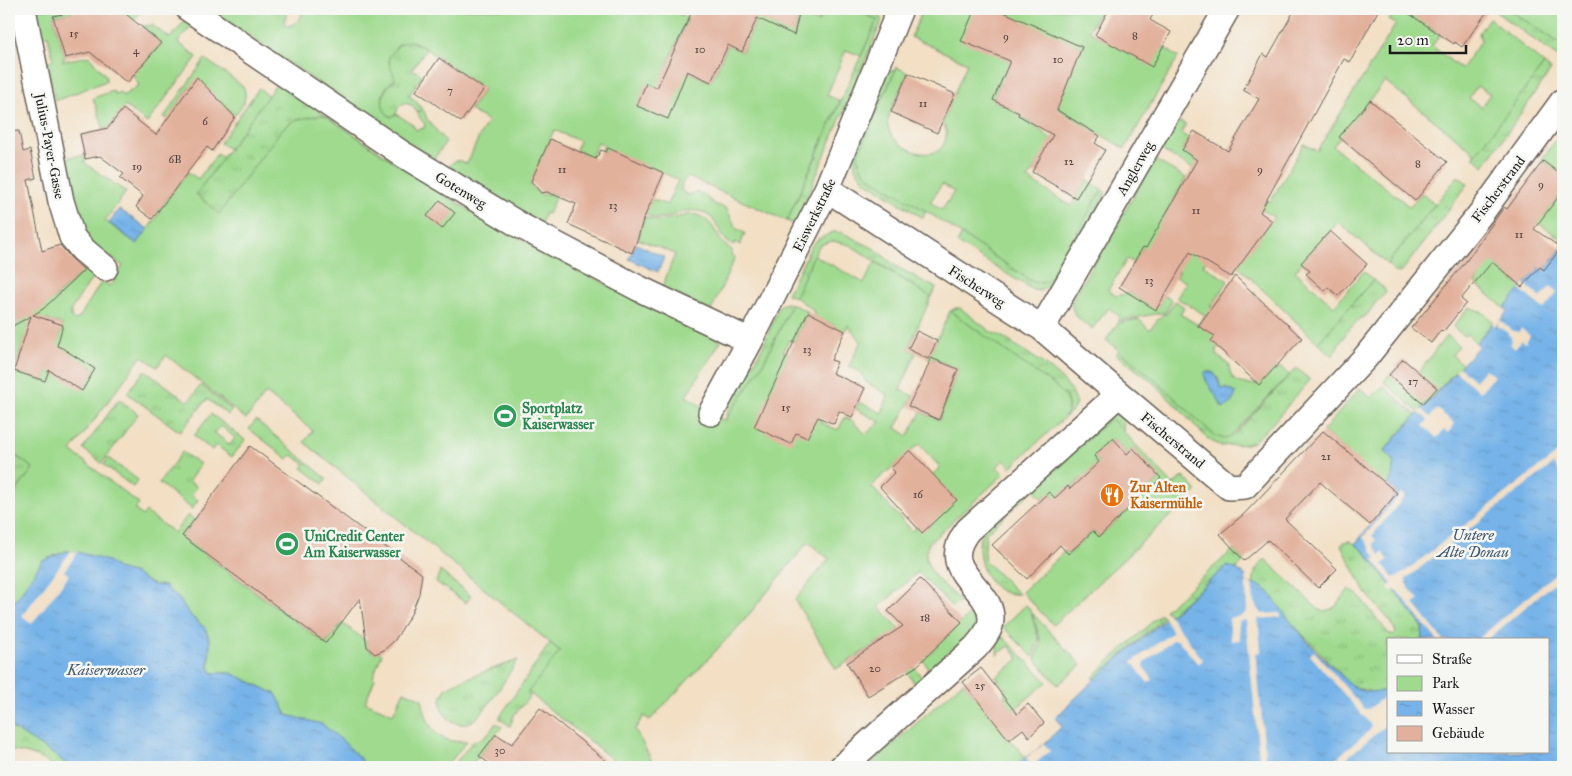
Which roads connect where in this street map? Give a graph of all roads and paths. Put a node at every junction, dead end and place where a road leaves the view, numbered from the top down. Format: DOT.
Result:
graph roads {
  1 [pos="23,9"];
  2 [pos="189,9"];
  3 [pos="900,9"];
  4 [pos="1227,9"];
  5 [pos="1563,101"];
  6 [pos="827,189"];
  7 [pos="105,268"];
  8 [pos="1042,328"];
  9 [pos="750,341"];
  10 [pos="1119,394"];
  11 [pos="711,413"];
  12 [pos="842,767"];
  1 -- 7 [label="street, Julius-Payer-Gasse"];
  2 -- 9 [label="street, Gotenweg"];
  3 -- 6 [label="street, Eiswerkstraße"];
  4 -- 8 [label="street, Anglerweg"];
  5 -- 10 [label="street, Fischerstrand"];
  6 -- 8 [label="street, Fischerweg"];
  6 -- 9 [label="street, Eiswerkstraße"];
  8 -- 10 [label="street, Fischerweg"];
  9 -- 11 [label="street, Eiswerkstraße"];
  10 -- 12 [label="street"];
}
